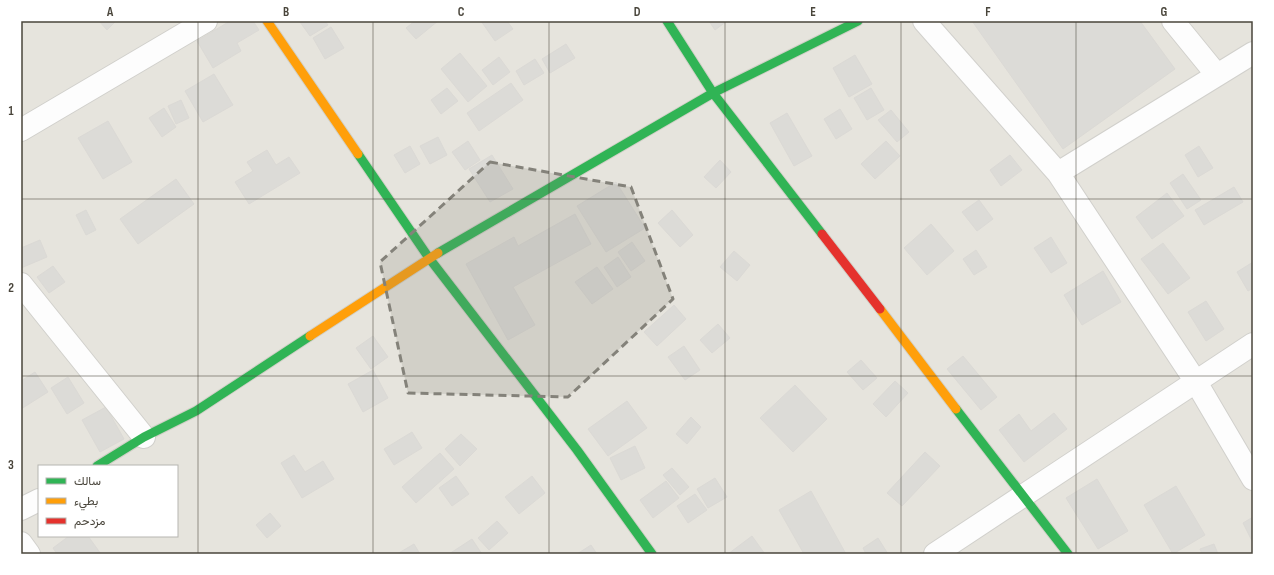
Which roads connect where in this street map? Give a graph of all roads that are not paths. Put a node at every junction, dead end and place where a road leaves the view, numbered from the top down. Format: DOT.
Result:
graph roads {
  1 [pos="206,21"];
  2 [pos="267,21"];
  3 [pos="667,21"];
  4 [pos="858,21"];
  5 [pos="924,21"];
  6 [pos="1173,21"];
  7 [pos="1253,53"];
  8 [pos="1217,75"];
  9 [pos="712,93"];
  10 [pos="21,130"];
  11 [pos="1058,173"];
  12 [pos="429,258"];
  13 [pos="21,284"];
  14 [pos="1253,344"];
  15 [pos="1196,382"];
  16 [pos="144,437"];
  17 [pos="99,465"];
  18 [pos="1253,479"];
  19 [pos="1024,495"];
  20 [pos="38,500"];
  21 [pos="21,509"];
  22 [pos="21,543"];
  23 [pos="29,554"];
  24 [pos="652,554"];
  25 [pos="935,554"];
  26 [pos="1068,554"];
  1 -- 10 [label="street"];
  2 -- 12 [label="street"];
  3 -- 9 [label="street"];
  4 -- 9 [label="street"];
  5 -- 11 [label="street"];
  6 -- 8 [label="street"];
  7 -- 8 [label="street"];
  8 -- 11 [label="street"];
  9 -- 12 [label="street"];
  9 -- 19 [label="street"];
  11 -- 15 [label="street"];
  12 -- 16 [label="street"];
  12 -- 24 [label="street"];
  13 -- 16 [label="street"];
  14 -- 15 [label="street"];
  15 -- 18 [label="street"];
  15 -- 19 [label="street"];
  16 -- 17 [label="street"];
  19 -- 25 [label="street"];
  19 -- 26 [label="street"];
  20 -- 21 [label="street"];
  22 -- 23 [label="street"];
}
